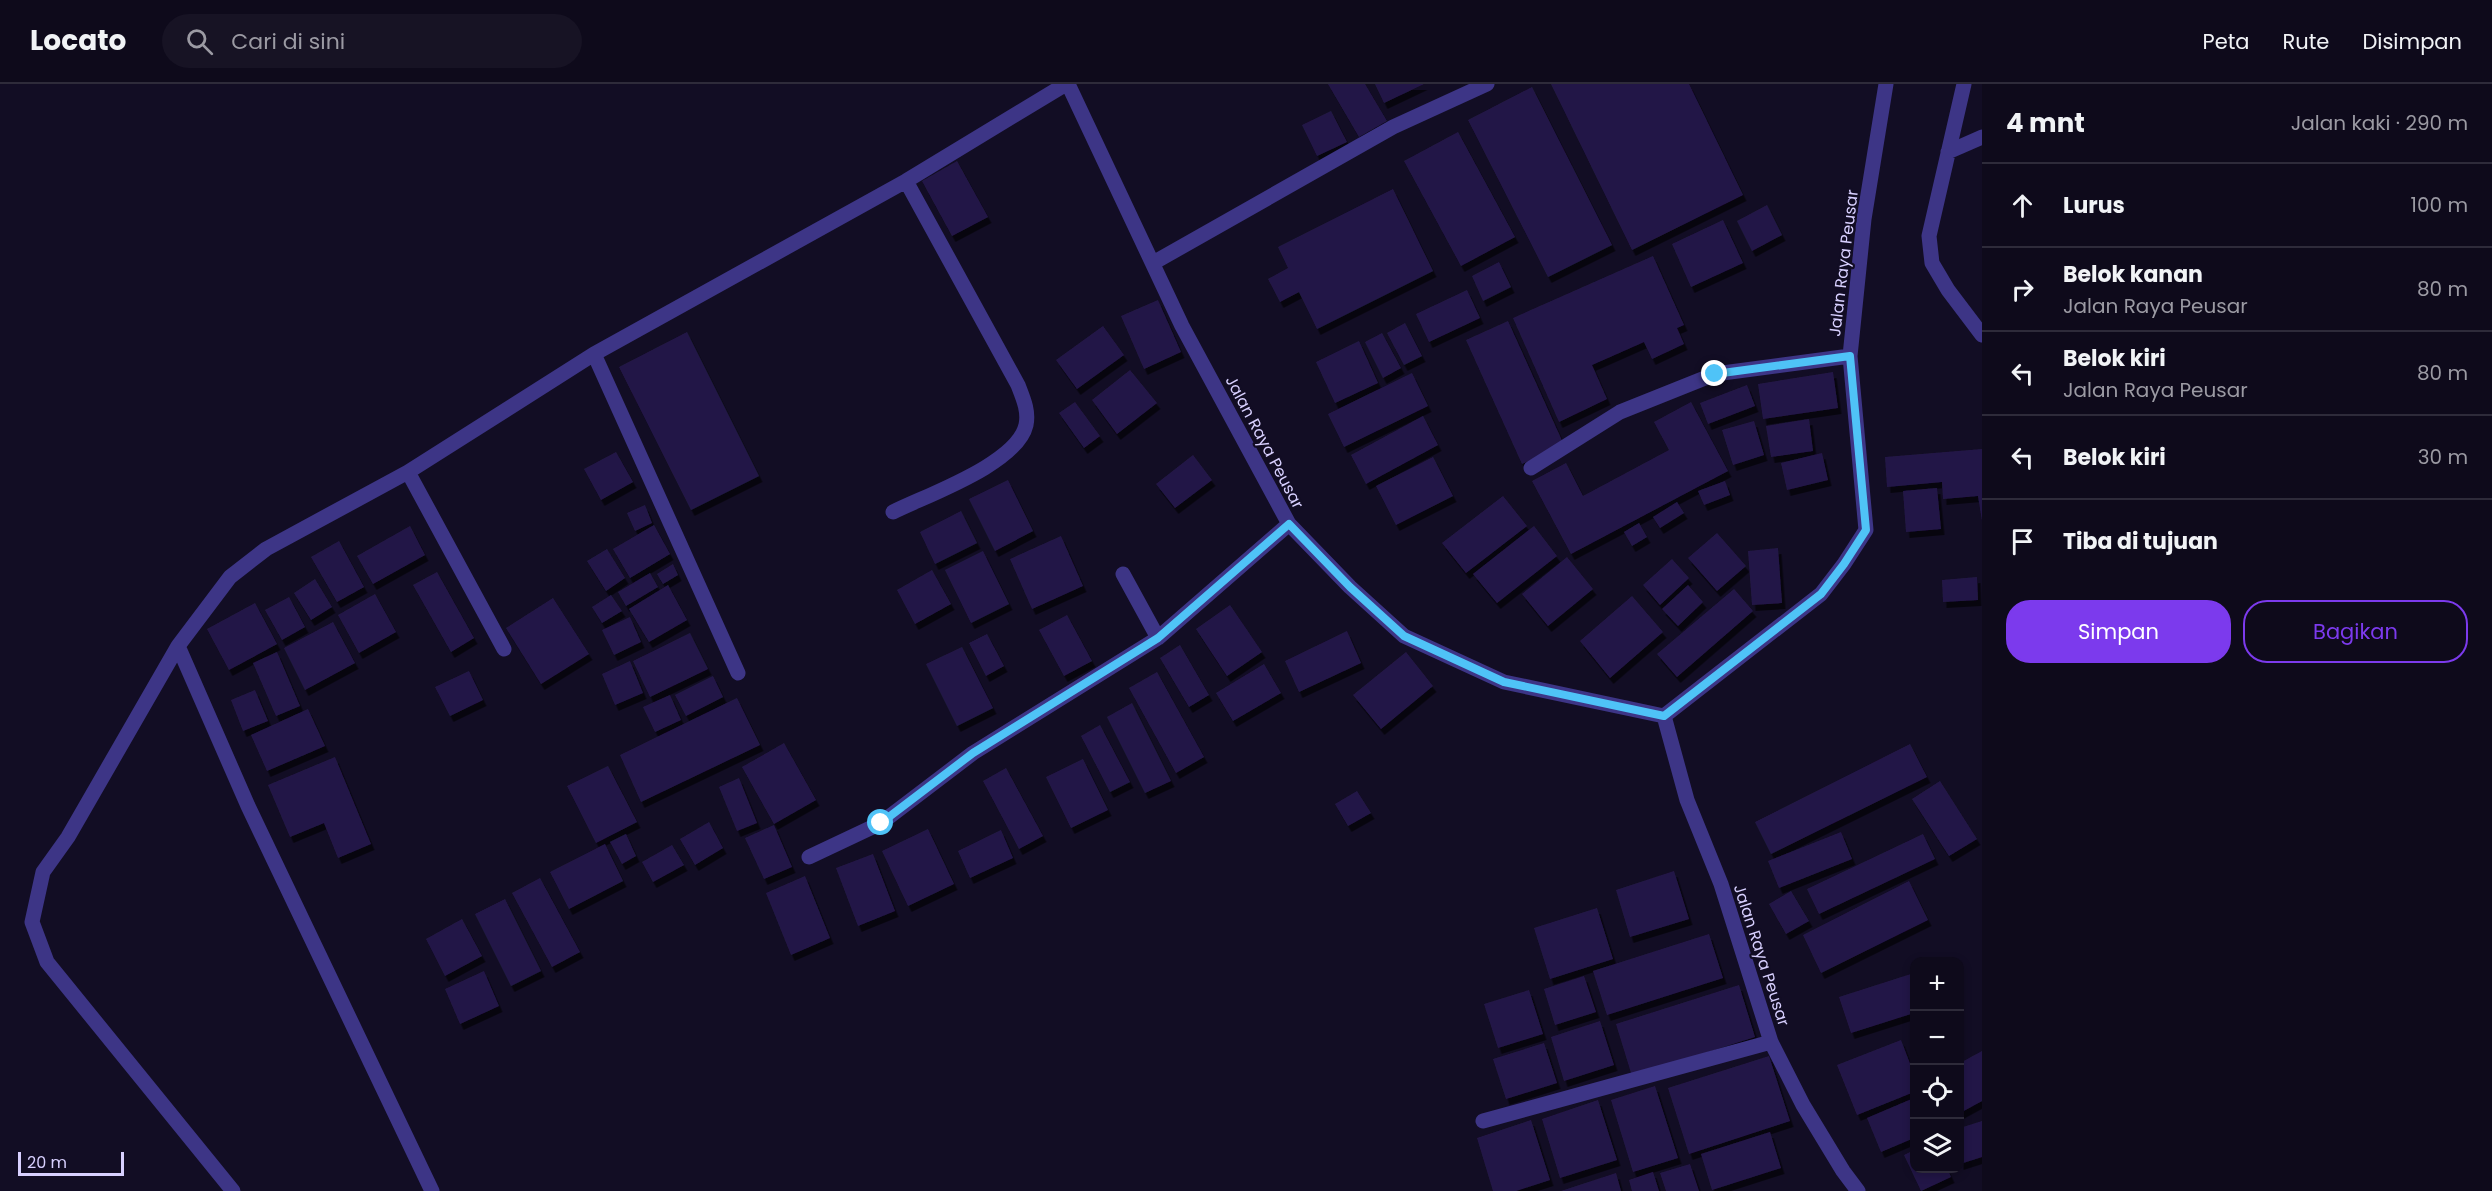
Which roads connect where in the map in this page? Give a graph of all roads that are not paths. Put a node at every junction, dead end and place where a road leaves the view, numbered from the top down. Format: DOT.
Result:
graph roads {
  1 [pos="1067,84"];
  2 [pos="1487,84"];
  3 [pos="1886,84"];
  4 [pos="1964,84"];
  5 [pos="1982,137"];
  6 [pos="1948,152"];
  7 [pos="906,181"];
  8 [pos="1153,263"];
  9 [pos="1982,335"];
  10 [pos="594,354"];
  11 [pos="1850,356"];
  12 [pos="1531,468"];
  13 [pos="408,472"];
  14 [pos="893,512"];
  15 [pos="1289,524"];
  16 [pos="1123,574"];
  17 [pos="1158,638"];
  18 [pos="178,646"];
  19 [pos="504,649"];
  20 [pos="738,673"];
  21 [pos="1664,716"];
  22 [pos="809,857"];
  23 [pos="1772,1042"];
  24 [pos="1483,1121"];
  25 [pos="233,1191"];
  26 [pos="432,1191"];
  27 [pos="1858,1191"];
  1 -- 7 [label="street"];
  1 -- 8 [label="street, Jalan Raya Peusar"];
  2 -- 8 [label="street"];
  3 -- 11 [label="street, Jalan Raya Peusar"];
  4 -- 6 [label="street"];
  5 -- 6 [label="street"];
  6 -- 9 [label="street"];
  7 -- 10 [label="street"];
  7 -- 14 [label="street"];
  8 -- 15 [label="street, Jalan Raya Peusar"];
  10 -- 13 [label="street"];
  10 -- 20 [label="street"];
  11 -- 12 [label="street"];
  11 -- 21 [label="street, Jalan Raya Peusar"];
  13 -- 18 [label="street"];
  13 -- 19 [label="street"];
  15 -- 17 [label="street"];
  15 -- 21 [label="street, Jalan Raya Peusar"];
  16 -- 17 [label="street"];
  17 -- 22 [label="street"];
  18 -- 25 [label="street"];
  18 -- 26 [label="street"];
  21 -- 23 [label="street, Jalan Raya Peusar"];
  23 -- 24 [label="street"];
  23 -- 27 [label="street, Jalan Raya Peusar"];
}
